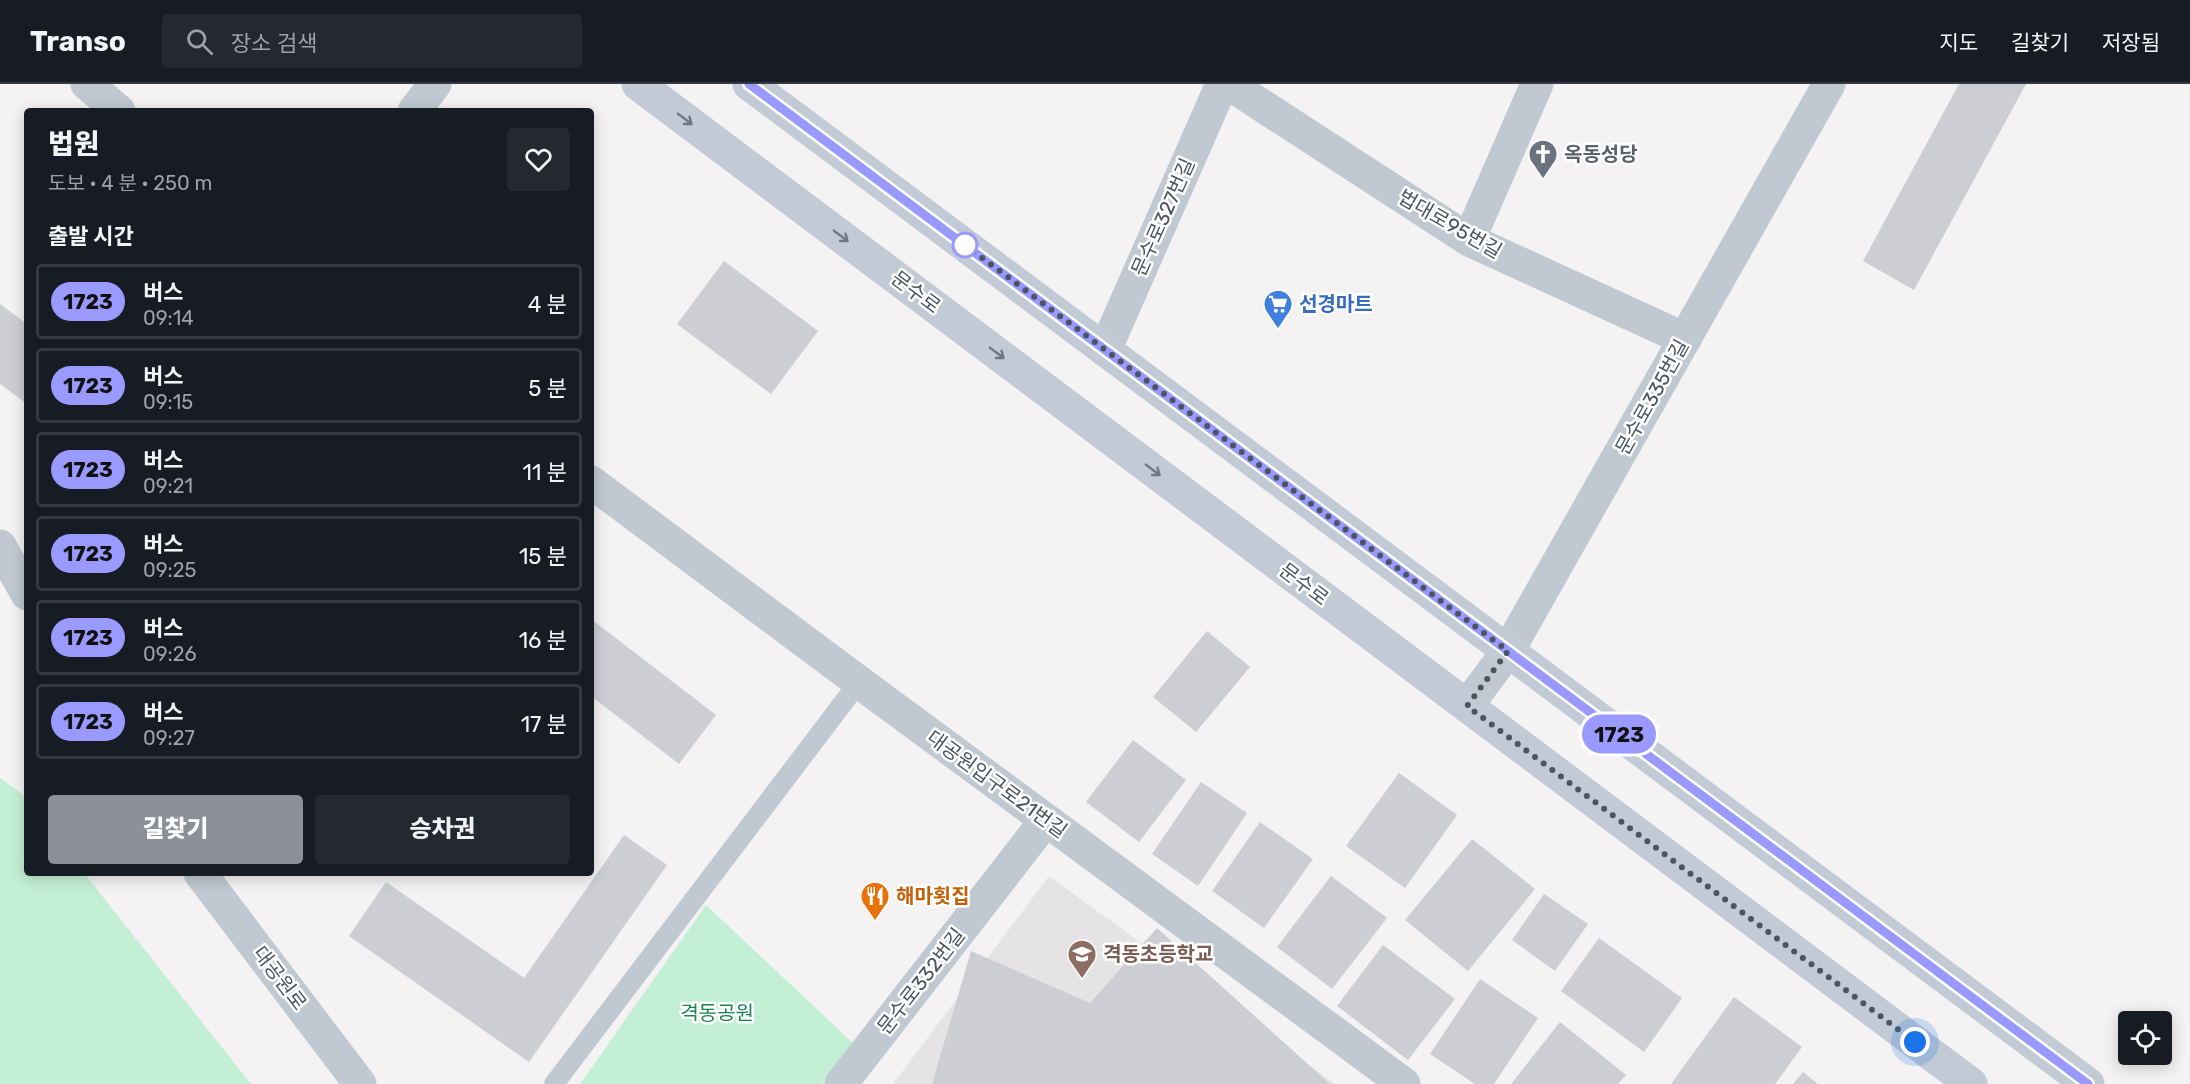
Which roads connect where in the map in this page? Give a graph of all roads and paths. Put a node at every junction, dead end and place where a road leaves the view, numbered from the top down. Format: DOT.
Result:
graph roads {
  1 [pos="87,84"];
  2 [pos="435,84"];
  3 [pos="638,84"];
  4 [pos="749,84"];
  5 [pos="1222,84"];
  6 [pos="1229,84"];
  7 [pos="1536,84"];
  8 [pos="1829,84"];
  9 [pos="115,108"];
  10 [pos="416,108"];
  11 [pos="1469,240"];
  12 [pos="1685,339"];
  13 [pos="1105,350"];
  14 [pos="594,484"];
  15 [pos="0,546"];
  16 [pos="24,589"];
  17 [pos="1508,651"];
  18 [pos="859,682"];
  19 [pos="1467,706"];
  20 [pos="1046,820"];
  21 [pos="202,876"];
  22 [pos="360,1084"];
  23 [pos="554,1084"];
  24 [pos="841,1084"];
  25 [pos="1404,1084"];
  26 [pos="1971,1084"];
  27 [pos="2088,1084"];
  1 -- 9 [label="street"];
  2 -- 10 [label="street"];
  3 -- 19 [label="main road, 문수로, one-way"];
  4 -- 13 [label="main road"];
  5 -- 13 [label="street, 문수로327번길"];
  6 -- 11 [label="street, 법대로95번길"];
  7 -- 11 [label="street"];
  8 -- 12 [label="street, 문수로335번길"];
  11 -- 12 [label="street, 법대로95번길"];
  12 -- 17 [label="street, 문수로335번길"];
  13 -- 17 [label="main road"];
  14 -- 18 [label="street, 대공원입구로21번길"];
  15 -- 16 [label="street"];
  17 -- 19 [label="street, 문수로335번길"];
  17 -- 27 [label="main road"];
  18 -- 20 [label="street, 대공원입구로21번길"];
  18 -- 23 [label="lane"];
  19 -- 26 [label="main road, 문수로"];
  20 -- 24 [label="street, 문수로332번길"];
  20 -- 25 [label="street, 대공원입구로21번길"];
  21 -- 22 [label="street, 대공원로"];
}
